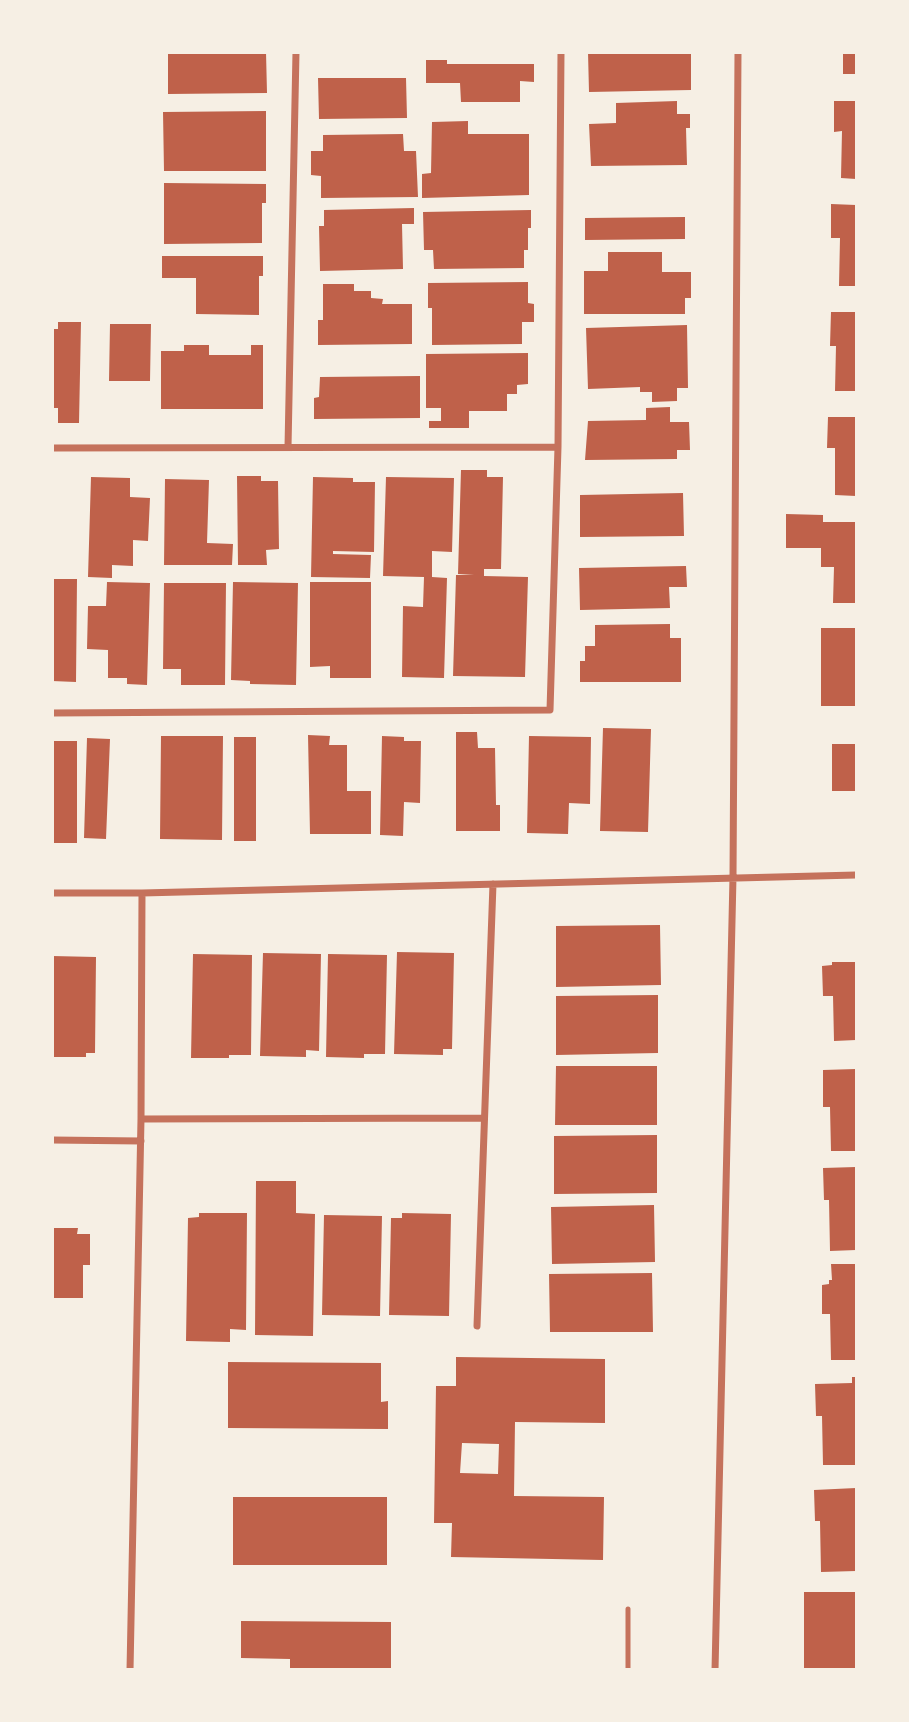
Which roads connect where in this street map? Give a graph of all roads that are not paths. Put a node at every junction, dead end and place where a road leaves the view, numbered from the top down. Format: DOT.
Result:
graph roads {
  1 [pos="296,52"];
  2 [pos="561,52"];
  3 [pos="738,52"];
  4 [pos="288,447"];
  5 [pos="558,447"];
  6 [pos="52,448"];
  7 [pos="52,713"];
  8 [pos="856,875"];
  9 [pos="733,877"];
  10 [pos="493,884"];
  11 [pos="52,893"];
  12 [pos="142,893"];
  13 [pos="485,1118"];
  14 [pos="141,1119"];
  15 [pos="52,1140"];
  16 [pos="141,1140"];
  17 [pos="477,1326"];
  18 [pos="628,1609"];
  19 [pos="130,1670"];
  20 [pos="628,1670"];
  21 [pos="715,1670"];
  1 -- 4 [label="street"];
  2 -- 5 [label="street"];
  3 -- 9 [label="street"];
  4 -- 5 [label="street"];
  4 -- 6 [label="street"];
  5 -- 7 [label="street"];
  8 -- 9 [label="street"];
  9 -- 10 [label="street"];
  9 -- 21 [label="street"];
  10 -- 12 [label="street"];
  10 -- 13 [label="street"];
  11 -- 12 [label="street"];
  12 -- 14 [label="street"];
  13 -- 14 [label="street"];
  13 -- 17 [label="street"];
  14 -- 16 [label="street"];
  15 -- 16 [label="street"];
  16 -- 19 [label="street"];
  18 -- 20 [label="lane"];
}
